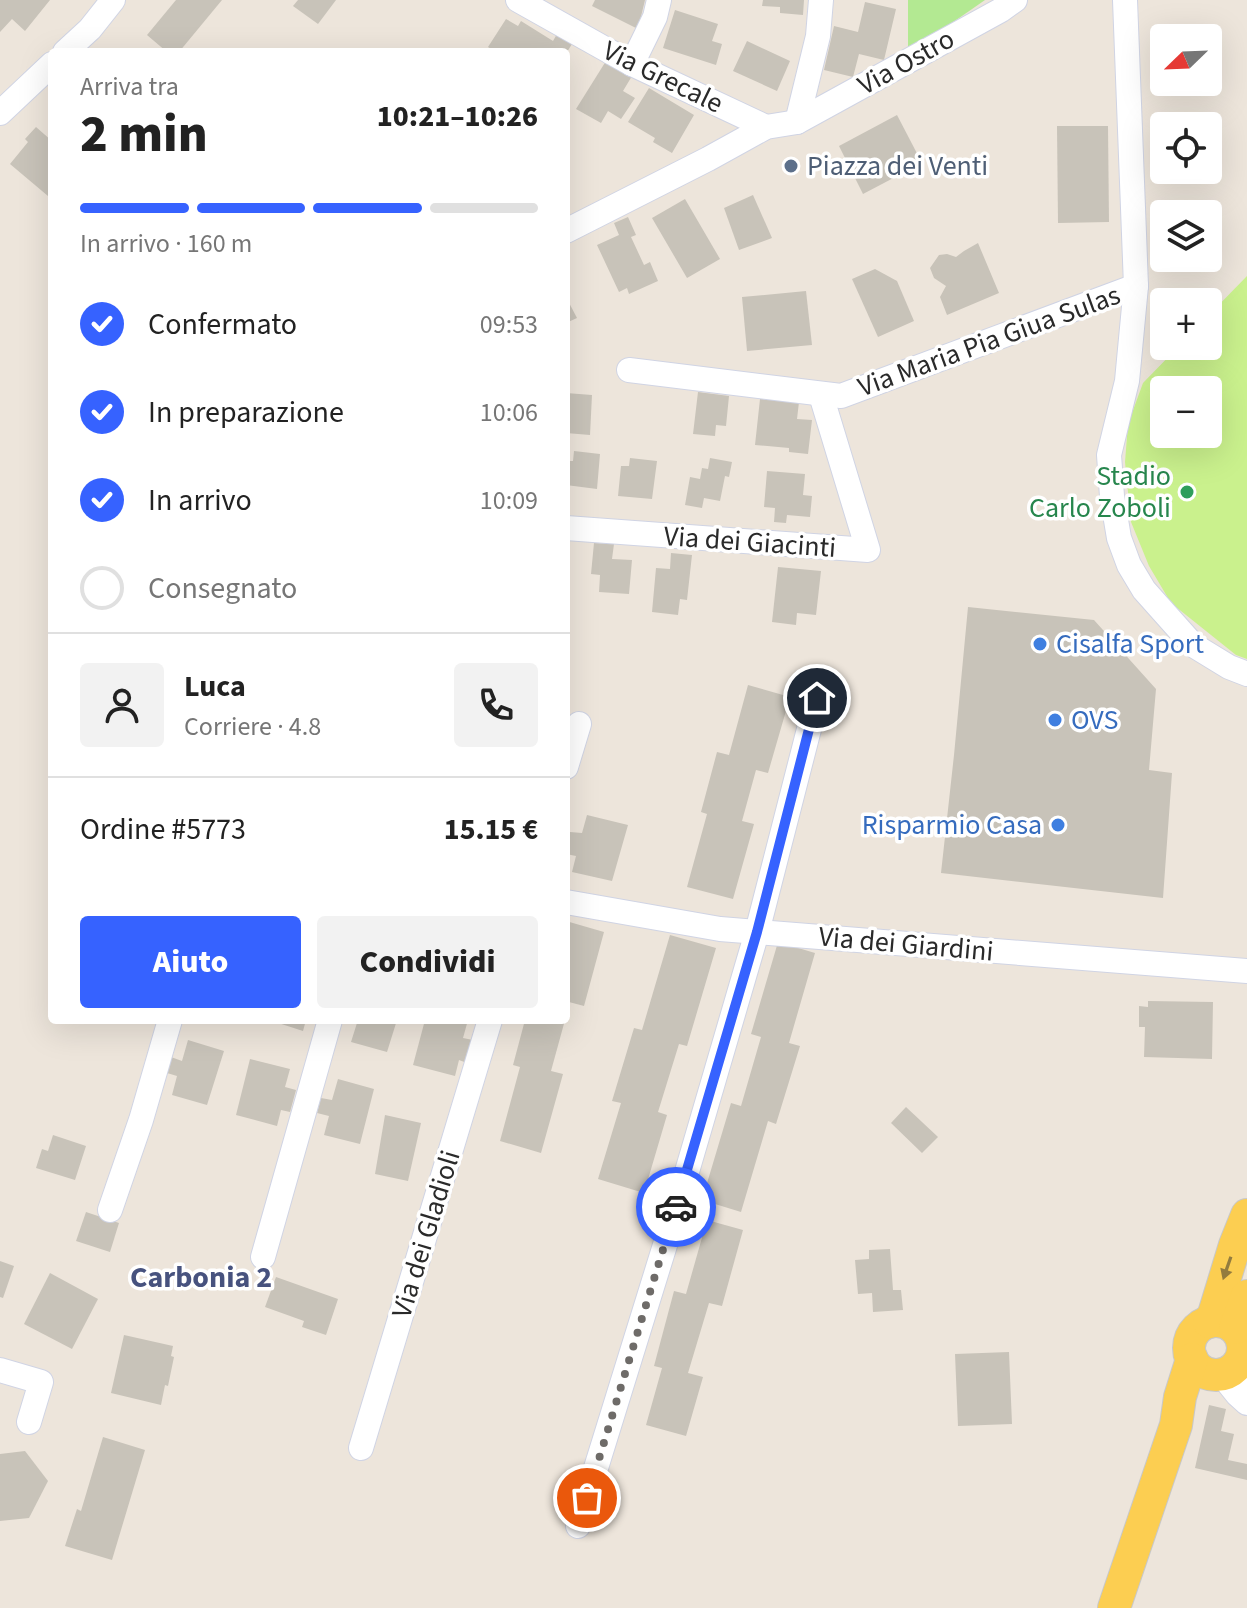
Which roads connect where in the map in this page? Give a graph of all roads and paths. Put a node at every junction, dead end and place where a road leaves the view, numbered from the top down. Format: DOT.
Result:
graph roads {
  1 [pos="113,0"];
  2 [pos="518,0"];
  3 [pos="659,0"];
  4 [pos="821,0"];
  5 [pos="1015,0"];
  6 [pos="1125,0"];
  7 [pos="69,48"];
  8 [pos="632,64"];
  9 [pos="48,68"];
  10 [pos="0,113"];
  11 [pos="797,122"];
  12 [pos="766,127"];
  13 [pos="570,229"];
  14 [pos="1136,286"];
  15 [pos="629,370"];
  16 [pos="831,395"];
  17 [pos="570,528"];
  18 [pos="1247,674"];
  19 [pos="817,698"];
  20 [pos="579,724"];
  21 [pos="570,754"];
  22 [pos="570,903"];
  23 [pos="757,932"];
  24 [pos="1247,971"];
  25 [pos="169,1024"];
  26 [pos="329,1024"];
  27 [pos="489,1024"];
  28 [pos="110,1210"];
  29 [pos="1247,1215"];
  30 [pos="263,1257"];
  31 [pos="1247,1296"];
  32 [pos="1223,1356"];
  33 [pos="0,1370"];
  34 [pos="1247,1403"];
  35 [pos="29,1422"];
  36 [pos="361,1448"];
  37 [pos="578,1526"];
  38 [pos="1114,1608"];
  1 -- 7 [label="street"];
  2 -- 8 [label="street, Via Grecale"];
  3 -- 8 [label="street"];
  4 -- 11 [label="street"];
  5 -- 11 [label="street, Via Ostro"];
  6 -- 14 [label="street, Via Maria Pia Giua Sulas"];
  8 -- 12 [label="street, Via Grecale"];
  9 -- 10 [label="street"];
  11 -- 12 [label="street"];
  12 -- 13 [label="street"];
  14 -- 16 [label="street, Via Maria Pia Giua Sulas"];
  14 -- 18 [label="street, Via Maria Pia Giua Sulas"];
  15 -- 16 [label="street"];
  16 -- 17 [label="street, Via dei Giacinti"];
  19 -- 23 [label="street"];
  20 -- 21 [label="street"];
  22 -- 23 [label="street, Via dei Giardini"];
  23 -- 24 [label="street, Via dei Giardini"];
  23 -- 37 [label="street"];
  25 -- 28 [label="street"];
  26 -- 30 [label="street"];
  27 -- 36 [label="street, Via dei Gladioli"];
  29 -- 32 [label="main road, one-way"];
  31 -- 32 [label="main road"];
  32 -- 34 [label="street"];
  32 -- 38 [label="main road"];
  33 -- 35 [label="street"];
}
